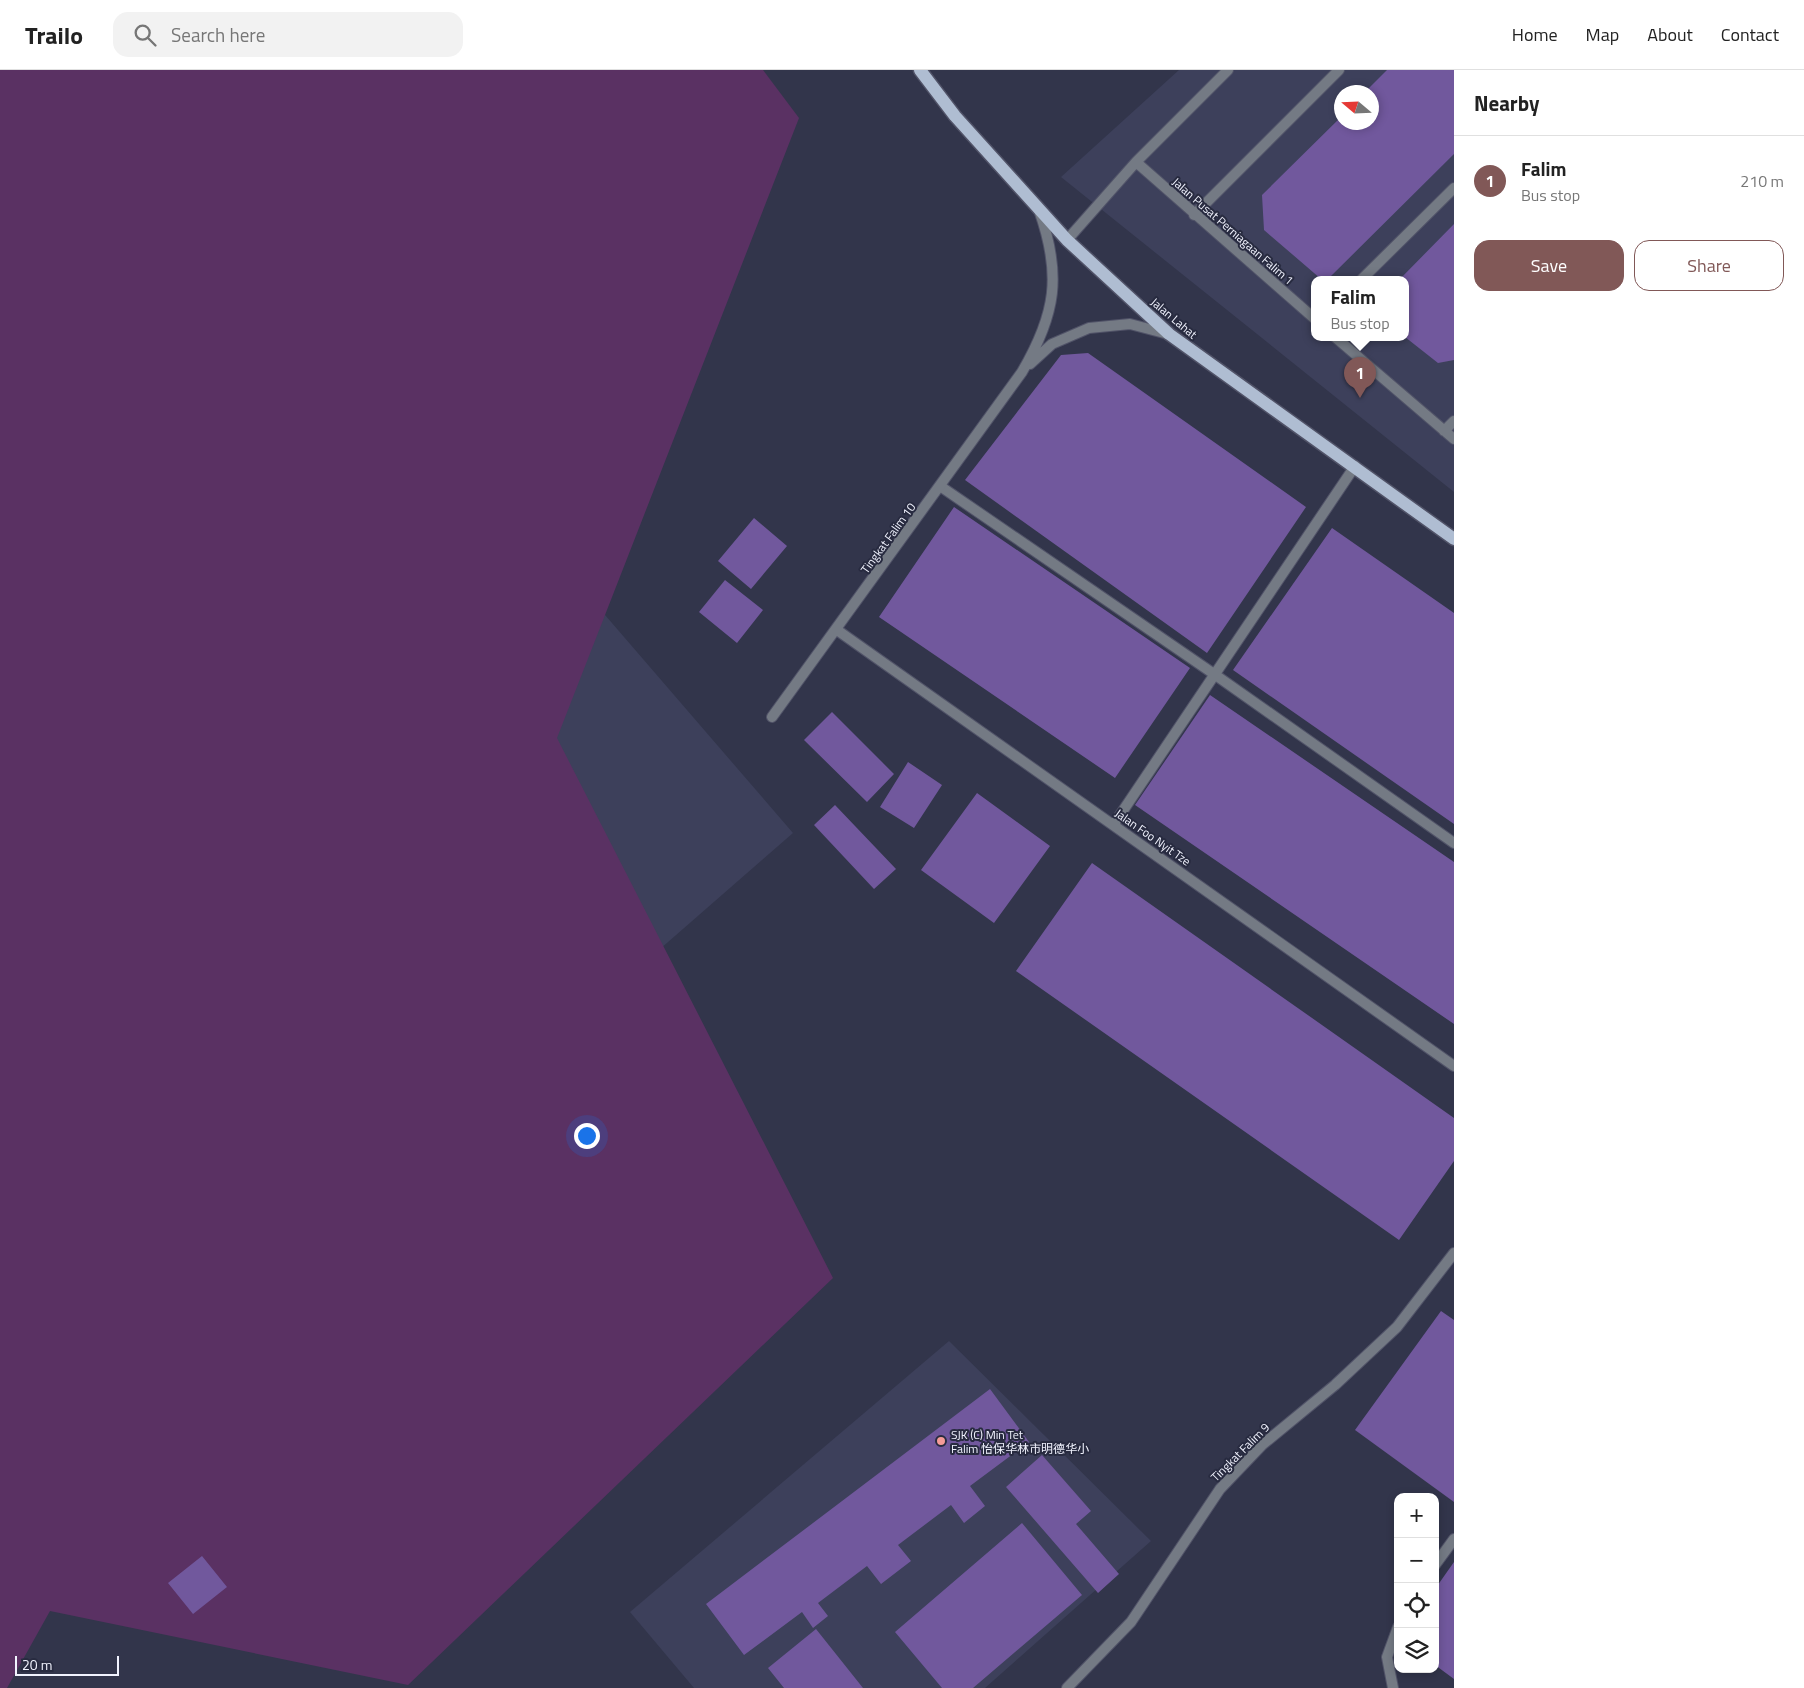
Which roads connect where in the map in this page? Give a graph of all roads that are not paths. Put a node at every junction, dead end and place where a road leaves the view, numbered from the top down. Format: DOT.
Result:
graph roads {
  1 [pos="920,70"];
  2 [pos="1228,70"];
  3 [pos="1339,70"];
  4 [pos="1136,162"];
  5 [pos="1454,188"];
  6 [pos="1038,207"];
  7 [pos="1194,215"];
  8 [pos="1068,240"];
  9 [pos="1365,276"];
  10 [pos="1311,316"];
  11 [pos="1169,334"];
  12 [pos="1340,341"];
  13 [pos="1022,372"];
  14 [pos="1454,421"];
  15 [pos="1444,431"];
  16 [pos="1454,439"];
  17 [pos="1355,466"];
  18 [pos="940,486"];
  19 [pos="1454,539"];
  20 [pos="837,630"];
  21 [pos="1214,674"];
  22 [pos="772,717"];
  23 [pos="1114,824"];
  24 [pos="1454,843"];
  25 [pos="1454,1066"];
  26 [pos="1454,1252"];
  27 [pos="1454,1539"];
  28 [pos="1439,1560"];
  29 [pos="1398,1628"];
  30 [pos="1067,1688"];
  31 [pos="1394,1688"];
  1 -- 6 [label="main road, Jalan Lahat"];
  2 -- 4 [label="street"];
  3 -- 7 [label="street"];
  4 -- 7 [label="street, Jalan Pusat Perniagaan Falim 1"];
  4 -- 8 [label="street"];
  5 -- 9 [label="street"];
  6 -- 8 [label="main road, Jalan Lahat"];
  6 -- 13 [label="street"];
  7 -- 10 [label="street, Jalan Pusat Perniagaan Falim 1"];
  8 -- 11 [label="main road, Jalan Lahat"];
  11 -- 13 [label="street"];
  11 -- 17 [label="main road, Jalan Lahat"];
  12 -- 15 [label="street"];
  13 -- 18 [label="street, Tingkat Falim 10"];
  14 -- 15 [label="street"];
  15 -- 16 [label="street"];
  17 -- 19 [label="main road, Jalan Lahat"];
  17 -- 21 [label="street"];
  18 -- 20 [label="street, Tingkat Falim 10"];
  18 -- 21 [label="street"];
  20 -- 22 [label="street, Tingkat Falim 10"];
  20 -- 23 [label="street, Jalan Foo Nyit Tze"];
  21 -- 23 [label="street"];
  21 -- 24 [label="street"];
  23 -- 25 [label="street, Jalan Foo Nyit Tze"];
  26 -- 30 [label="street, Tingkat Falim 9"];
  27 -- 28 [label="street"];
  29 -- 31 [label="street"];
}
